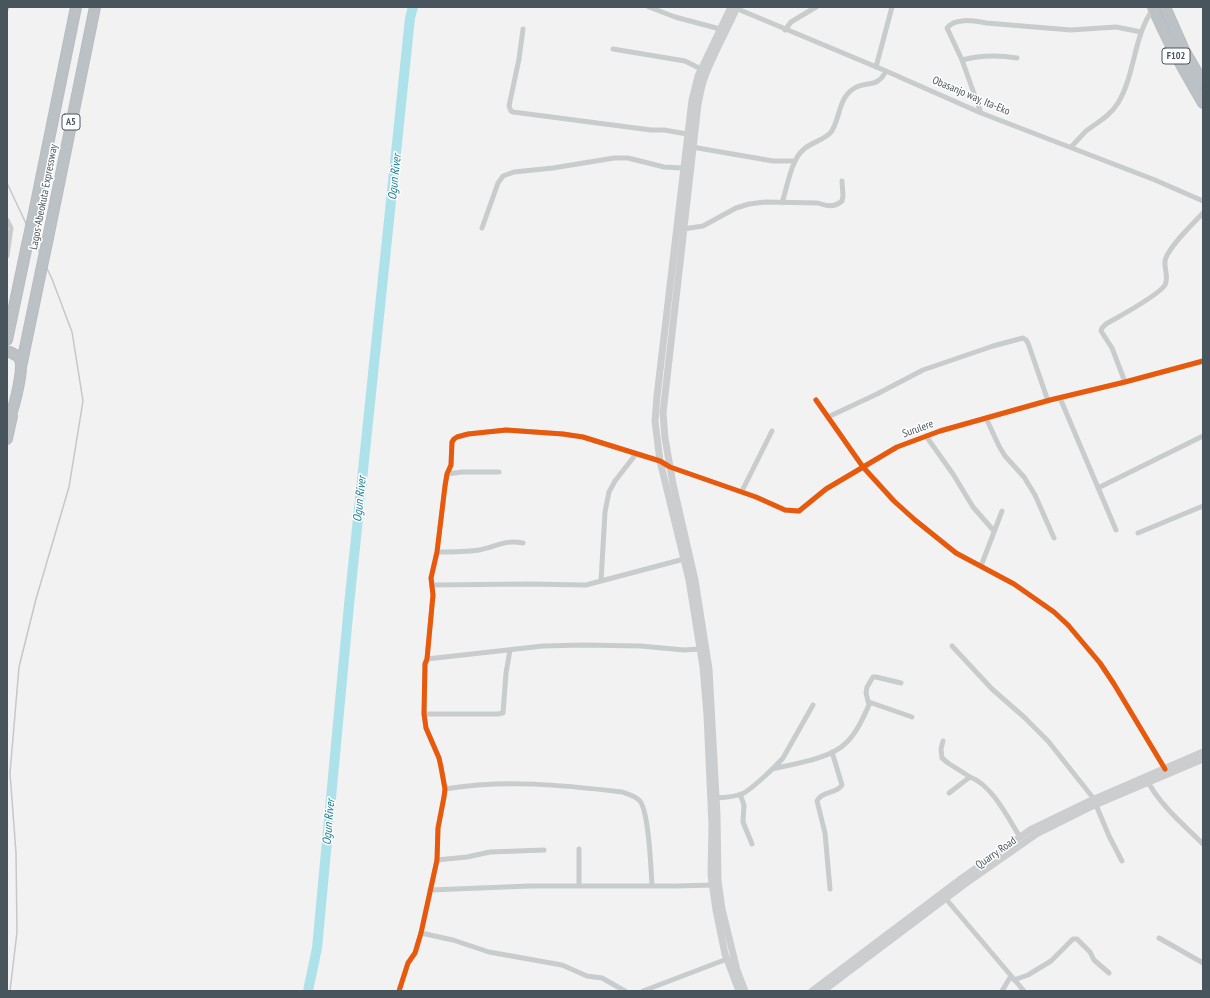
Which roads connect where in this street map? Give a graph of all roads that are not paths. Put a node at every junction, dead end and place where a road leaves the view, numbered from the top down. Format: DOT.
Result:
graph roads {
  1 [pos="76,7"];
  2 [pos="95,7"];
  3 [pos="649,7"];
  4 [pos="734,7"];
  5 [pos="816,7"];
  6 [pos="892,7"];
  7 [pos="1154,7"];
  8 [pos="1165,7"];
  9 [pos="523,29"];
  10 [pos="720,29"];
  11 [pos="785,30"];
  12 [pos="1141,32"];
  13 [pos="613,49"];
  14 [pos="1017,58"];
  15 [pos="962,60"];
  16 [pos="876,67"];
  17 [pos="701,69"];
  18 [pos="886,71"];
  19 [pos="1203,83"];
  20 [pos="1203,103"];
  21 [pos="981,113"];
  22 [pos="687,134"];
  23 [pos="692,147"];
  24 [pos="1072,147"];
  25 [pos="795,161"];
  26 [pos="683,168"];
  27 [pos="842,181"];
  28 [pos="1203,201"];
  29 [pos="782,203"];
  30 [pos="1203,213"];
  31 [pos="7,220"];
  32 [pos="482,228"];
  33 [pos="683,229"];
  34 [pos="7,256"];
  35 [pos="7,340"];
  36 [pos="7,352"];
  37 [pos="1203,361"];
  38 [pos="21,368"];
  39 [pos="1125,382"];
  40 [pos="1060,398"];
  41 [pos="816,400"];
  42 [pos="1048,401"];
  43 [pos="13,410"];
  44 [pos="828,417"];
  45 [pos="986,418"];
  46 [pos="7,422"];
  47 [pos="772,431"];
  48 [pos="926,436"];
  49 [pos="1203,436"];
  50 [pos="7,439"];
  51 [pos="636,454"];
  52 [pos="660,461"];
  53 [pos="670,467"];
  54 [pos="863,467"];
  55 [pos="499,472"];
  56 [pos="447,474"];
  57 [pos="1098,488"];
  58 [pos="742,491"];
  59 [pos="1203,506"];
  60 [pos="1002,511"];
  61 [pos="1116,530"];
  62 [pos="994,531"];
  63 [pos="1138,533"];
  64 [pos="1054,538"];
  65 [pos="523,543"];
  66 [pos="438,552"];
  67 [pos="684,559"];
  68 [pos="981,566"];
  69 [pos="601,582"];
  70 [pos="432,585"];
  71 [pos="952,646"];
  72 [pos="510,650"];
  73 [pos="700,650"];
  74 [pos="427,659"];
  75 [pos="901,683"];
  76 [pos="869,702"];
  77 [pos="813,705"];
  78 [pos="424,714"];
  79 [pos="912,717"];
  80 [pos="944,741"];
  81 [pos="832,752"];
  82 [pos="1203,752"];
  83 [pos="1203,759"];
  84 [pos="772,769"];
  85 [pos="1165,769"];
  86 [pos="970,777"];
  87 [pos="1148,782"];
  88 [pos="445,789"];
  89 [pos="949,793"];
  90 [pos="740,794"];
  91 [pos="716,798"];
  92 [pos="1096,802"];
  93 [pos="1020,837"];
  94 [pos="752,844"];
  95 [pos="1203,844"];
  96 [pos="579,849"];
  97 [pos="544,850"];
  98 [pos="437,860"];
  99 [pos="1122,861"];
  100 [pos="579,885"];
  101 [pos="713,885"];
  102 [pos="652,886"];
  103 [pos="830,889"];
  104 [pos="430,890"];
  105 [pos="946,899"];
  106 [pos="421,933"];
  107 [pos="1159,938"];
  108 [pos="727,959"];
  109 [pos="1203,963"];
  110 [pos="1109,973"];
  111 [pos="1012,978"];
  112 [pos="615,988"];
  113 [pos="399,991"];
  114 [pos="625,991"];
  115 [pos="643,991"];
  116 [pos="739,991"];
  117 [pos="745,991"];
  118 [pos="812,991"];
  119 [pos="823,991"];
  120 [pos="1002,991"];
  121 [pos="1024,991"];
  1 -- 35 [label="highway, Lagos-Abeokuta Expressway / A5, bridge"];
  2 -- 38 [label="highway, Lagos-Abeokuta Expressway / A5, bridge"];
  3 -- 10 [label="street"];
  4 -- 10 [label="main road"];
  4 -- 11 [label="street, Obasanjo way, Ita-Eko"];
  4 -- 23 [label="main road"];
  5 -- 11 [label="street"];
  6 -- 16 [label="street"];
  7 -- 12 [label="street"];
  7 -- 20 [label="highway, F102"];
  8 -- 19 [label="highway, F102"];
  9 -- 22 [label="street"];
  10 -- 17 [label="main road"];
  11 -- 16 [label="street, Obasanjo way, Ita-Eko"];
  12 -- 15 [label="street"];
  12 -- 24 [label="street"];
  13 -- 17 [label="street"];
  14 -- 15 [label="street"];
  15 -- 21 [label="street"];
  16 -- 18 [label="street, Obasanjo way, Ita-Eko"];
  17 -- 22 [label="main road"];
  18 -- 21 [label="street, Obasanjo way, Ita-Eko"];
  18 -- 25 [label="street"];
  21 -- 24 [label="street, Obasanjo way, Ita-Eko"];
  22 -- 26 [label="main road"];
  23 -- 25 [label="street"];
  23 -- 33 [label="main road"];
  24 -- 28 [label="street, Obasanjo way, Ita-Eko"];
  25 -- 29 [label="street"];
  26 -- 32 [label="street"];
  26 -- 52 [label="main road"];
  27 -- 29 [label="street"];
  29 -- 33 [label="street"];
  30 -- 39 [label="street"];
  31 -- 34 [label="street"];
  33 -- 53 [label="main road"];
  36 -- 38 [label="highway"];
  37 -- 39 [label="street, Surulere"];
  38 -- 43 [label="highway, A5"];
  39 -- 40 [label="street, Surulere"];
  40 -- 42 [label="street, Surulere"];
  40 -- 57 [label="street"];
  41 -- 44 [label="street"];
  42 -- 44 [label="street"];
  42 -- 45 [label="street, Surulere"];
  43 -- 46 [label="highway, A5"];
  43 -- 50 [label="highway, A5"];
  44 -- 54 [label="street"];
  45 -- 48 [label="street, Surulere"];
  45 -- 64 [label="street"];
  47 -- 58 [label="street"];
  48 -- 54 [label="street, Surulere"];
  48 -- 62 [label="street"];
  49 -- 57 [label="street"];
  51 -- 52 [label="street, Surulere"];
  51 -- 56 [label="street, Surulere"];
  51 -- 69 [label="street"];
  52 -- 53 [label="street, Surulere"];
  52 -- 67 [label="main road"];
  53 -- 58 [label="street, Surulere"];
  53 -- 91 [label="main road"];
  54 -- 58 [label="street, Surulere"];
  54 -- 68 [label="street"];
  55 -- 56 [label="street"];
  56 -- 66 [label="street"];
  57 -- 61 [label="street"];
  59 -- 63 [label="street"];
  60 -- 62 [label="street"];
  62 -- 68 [label="street"];
  65 -- 66 [label="street"];
  66 -- 70 [label="street"];
  67 -- 69 [label="street"];
  67 -- 73 [label="main road"];
  68 -- 85 [label="street"];
  69 -- 70 [label="street"];
  70 -- 74 [label="street"];
  71 -- 92 [label="street"];
  72 -- 73 [label="street"];
  72 -- 74 [label="street"];
  72 -- 78 [label="street"];
  73 -- 101 [label="main road"];
  74 -- 78 [label="street"];
  75 -- 76 [label="street"];
  76 -- 79 [label="street"];
  76 -- 81 [label="street"];
  77 -- 84 [label="street"];
  78 -- 88 [label="street"];
  80 -- 86 [label="street"];
  81 -- 84 [label="street"];
  81 -- 103 [label="street"];
  82 -- 85 [label="main road, Quarry Road"];
  83 -- 87 [label="main road, Quarry Road"];
  84 -- 90 [label="street"];
  85 -- 92 [label="main road, Quarry Road"];
  86 -- 89 [label="street"];
  86 -- 93 [label="street"];
  87 -- 92 [label="main road, Quarry Road"];
  87 -- 95 [label="street"];
  88 -- 98 [label="street"];
  88 -- 102 [label="street"];
  90 -- 91 [label="street"];
  90 -- 94 [label="street"];
  91 -- 117 [label="main road"];
  92 -- 93 [label="main road, Quarry Road"];
  92 -- 99 [label="street"];
  92 -- 105 [label="main road, Quarry Road"];
  93 -- 118 [label="main road, Quarry Road"];
  96 -- 100 [label="street"];
  97 -- 98 [label="street"];
  98 -- 104 [label="street"];
  100 -- 102 [label="street"];
  100 -- 104 [label="street"];
  101 -- 102 [label="street"];
  101 -- 108 [label="main road"];
  104 -- 106 [label="street"];
  105 -- 111 [label="street"];
  105 -- 119 [label="main road, Quarry Road"];
  106 -- 112 [label="street"];
  106 -- 113 [label="street"];
  107 -- 109 [label="street"];
  108 -- 115 [label="street"];
  108 -- 116 [label="main road"];
  110 -- 111 [label="street"];
  111 -- 120 [label="street"];
  111 -- 121 [label="street"];
  112 -- 114 [label="street"];
}
